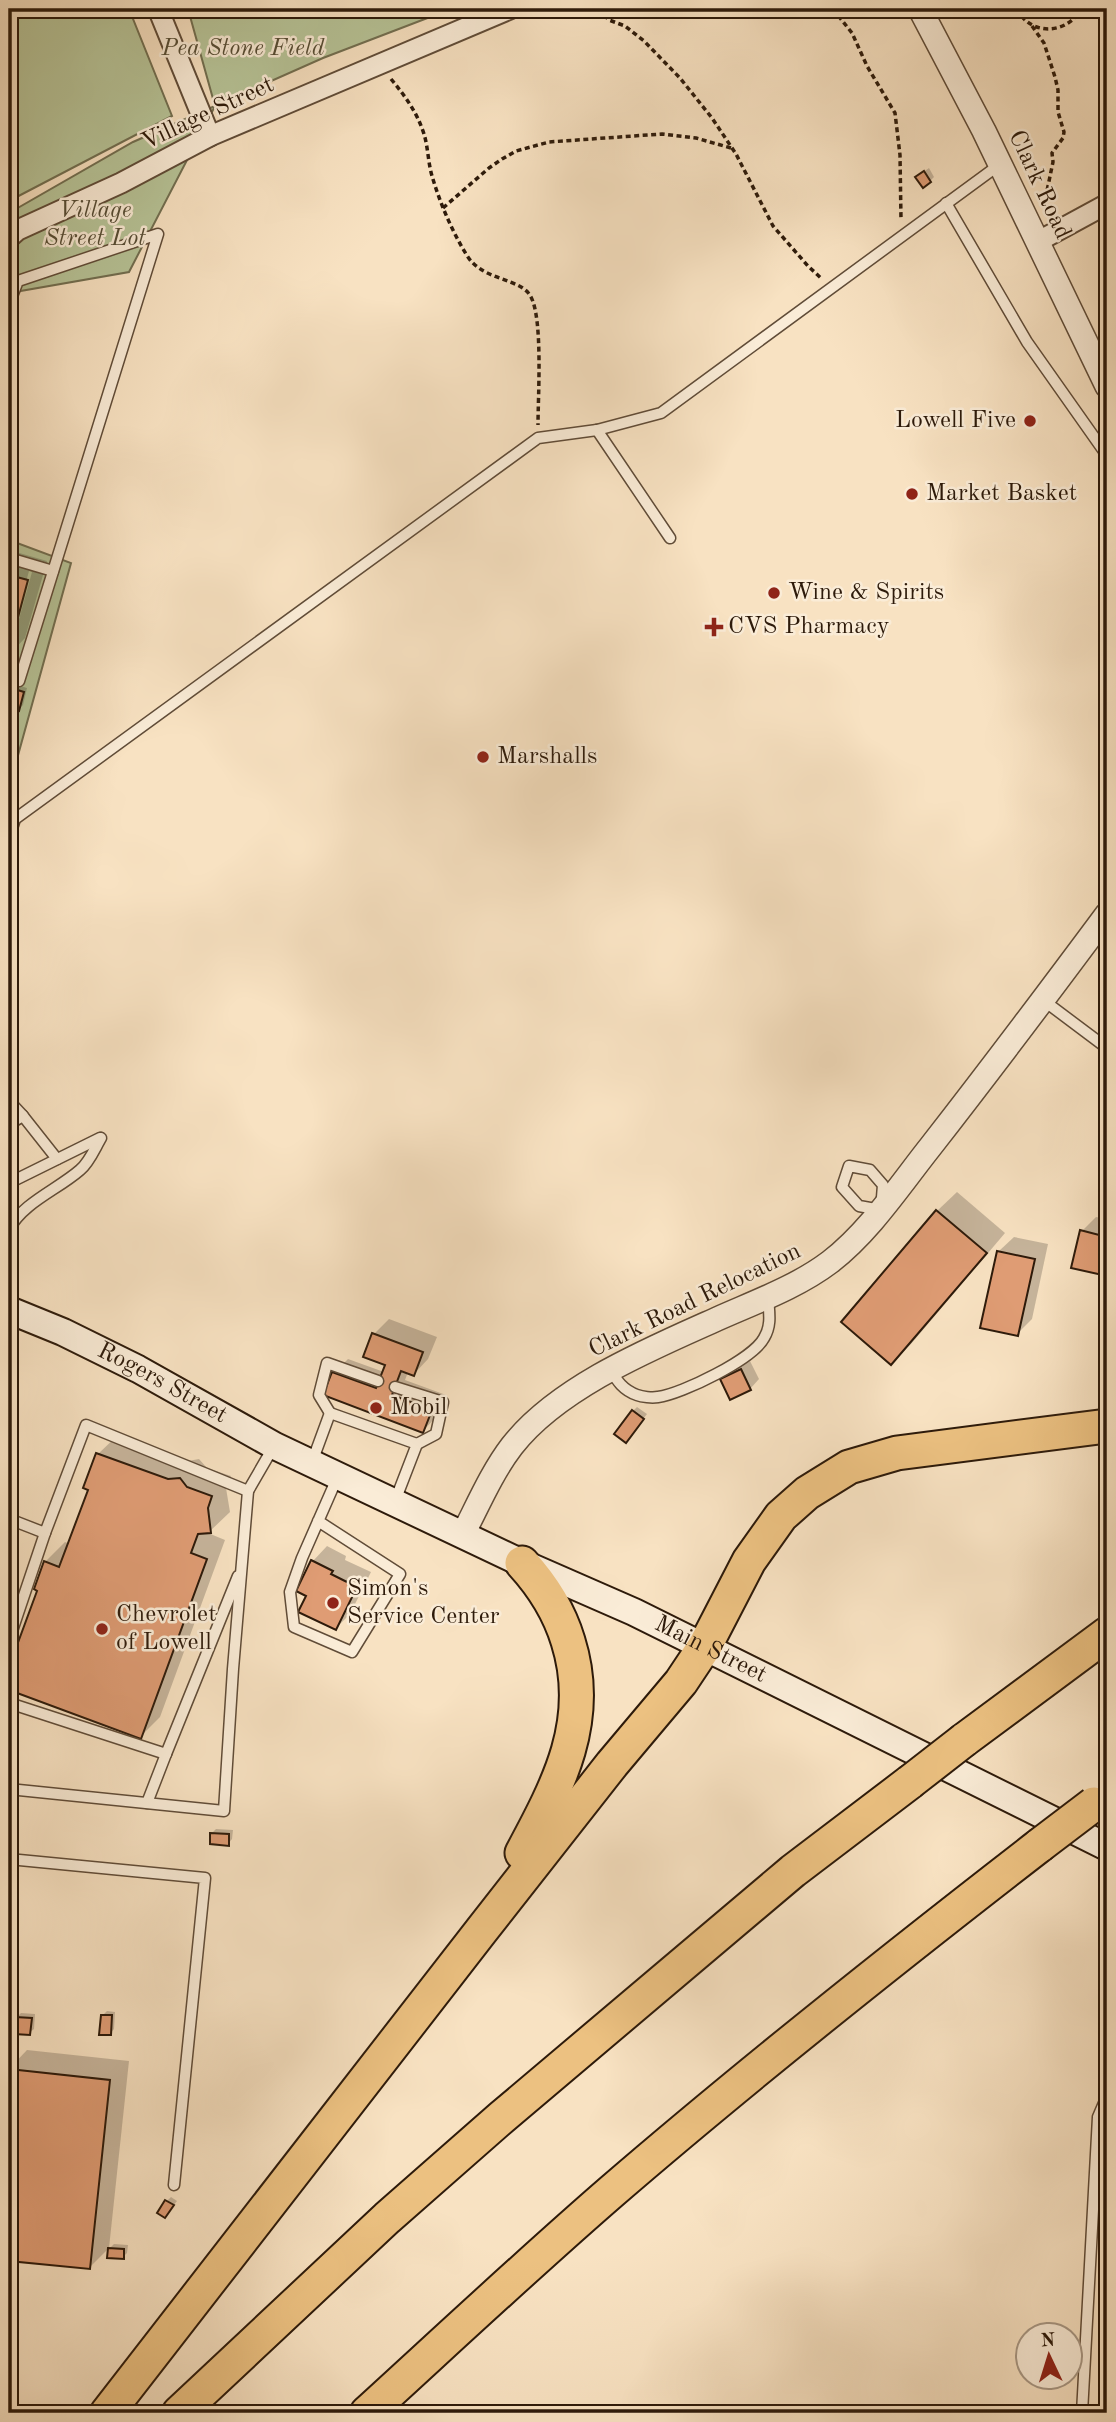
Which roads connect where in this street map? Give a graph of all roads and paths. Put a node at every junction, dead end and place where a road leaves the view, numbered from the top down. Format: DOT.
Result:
graph roads {
  1 [pos="158,9"];
  2 [pos="510,9"];
  3 [pos="598,9"];
  4 [pos="833,9"];
  5 [pos="920,9"];
  6 [pos="1017,9"];
  7 [pos="1081,9"];
  8 [pos="1032,26"];
  9 [pos="378,64"];
  10 [pos="210,136"];
  11 [pos="731,148"];
  12 [pos="1000,164"];
  13 [pos="946,203"];
  14 [pos="1107,204"];
  15 [pos="443,208"];
  16 [pos="901,236"];
  17 [pos="9,239"];
  18 [pos="1037,242"];
  19 [pos="832,287"];
  20 [pos="9,304"];
  21 [pos="1107,386"];
  22 [pos="597,430"];
  23 [pos="538,438"];
  24 [pos="1106,454"];
  25 [pos="670,538"];
  26 [pos="9,558"];
  27 [pos="53,572"];
  28 [pos="9,678"];
  29 [pos="9,838"];
  30 [pos="1107,914"];
  31 [pos="1043,1000"];
  32 [pos="1107,1048"];
  33 [pos="9,1101"];
  34 [pos="23,1116"];
  35 [pos="9,1124"];
  36 [pos="57,1159"];
  37 [pos="9,1183"];
  38 [pos="881,1210"];
  39 [pos="9,1229"];
  40 [pos="768,1296"];
  41 [pos="9,1310"];
  42 [pos="611,1370"];
  43 [pos="378,1381"];
  44 [pos="395,1387"];
  45 [pos="330,1413"];
  46 [pos="1107,1426"];
  47 [pos="417,1444"];
  48 [pos="275,1446"];
  49 [pos="312,1462"];
  50 [pos="338,1475"];
  51 [pos="248,1491"];
  52 [pos="394,1501"];
  53 [pos="9,1519"];
  54 [pos="318,1521"];
  55 [pos="44,1533"];
  56 [pos="463,1534"];
  57 [pos="522,1563"];
  58 [pos="242,1566"];
  59 [pos="1107,1634"];
  60 [pos="9,1640"];
  61 [pos="705,1646"];
  62 [pos="9,1703"];
  63 [pos="166,1754"];
  64 [pos="9,1789"];
  65 [pos="1101,1799"];
  66 [pos="147,1803"];
  67 [pos="1107,1847"];
  68 [pos="9,1859"];
  69 [pos="481,1931"];
  70 [pos="1107,2096"];
  71 [pos="174,2185"];
  72 [pos="107,2413"];
  73 [pos="179,2413"];
  74 [pos="367,2413"];
  75 [pos="1082,2413"];
  1 -- 10 [label="street"];
  2 -- 9 [label="street, Village Street"];
  3 -- 11 [label="path"];
  4 -- 16 [label="path"];
  5 -- 12 [label="street, Clark Road"];
  6 -- 8 [label="path"];
  7 -- 8 [label="path"];
  8 -- 18 [label="path"];
  9 -- 10 [label="street, Village Street"];
  9 -- 15 [label="path"];
  10 -- 17 [label="street, Village Street"];
  11 -- 15 [label="path"];
  11 -- 19 [label="path"];
  12 -- 13 [label="lane"];
  12 -- 18 [label="street, Clark Road"];
  13 -- 16 [label="lane"];
  13 -- 24 [label="lane"];
  14 -- 18 [label="street"];
  15 -- 23 [label="path"];
  16 -- 19 [label="lane"];
  18 -- 21 [label="street, Clark Road"];
  19 -- 22 [label="lane"];
  20 -- 27 [label="lane"];
  22 -- 23 [label="lane"];
  22 -- 25 [label="lane"];
  23 -- 29 [label="lane"];
  26 -- 27 [label="lane"];
  27 -- 28 [label="lane"];
  30 -- 31 [label="street, Clark Road Relocation"];
  31 -- 32 [label="lane"];
  31 -- 38 [label="street, Clark Road Relocation"];
  33 -- 34 [label="lane"];
  34 -- 35 [label="lane"];
  34 -- 36 [label="lane"];
  36 -- 37 [label="lane"];
  36 -- 39 [label="lane"];
  38 -- 38 [label="lane"];
  38 -- 40 [label="street, Clark Road Relocation"];
  40 -- 42 [label="street, Clark Road Relocation"];
  40 -- 42 [label="lane"];
  41 -- 48 [label="main road, Rogers Street"];
  42 -- 56 [label="street, Clark Road Relocation"];
  43 -- 45 [label="lane"];
  44 -- 47 [label="lane"];
  45 -- 47 [label="lane"];
  45 -- 49 [label="lane"];
  46 -- 61 [label="highway"];
  47 -- 52 [label="lane"];
  48 -- 49 [label="main road, Rogers Street"];
  48 -- 51 [label="lane"];
  49 -- 50 [label="main road, Main Street"];
  50 -- 52 [label="main road, Main Street"];
  50 -- 54 [label="lane"];
  51 -- 55 [label="lane"];
  51 -- 58 [label="lane"];
  52 -- 56 [label="main road, Main Street"];
  53 -- 55 [label="lane"];
  54 -- 54 [label="lane"];
  55 -- 60 [label="lane"];
  56 -- 57 [label="main road, Main Street"];
  57 -- 61 [label="main road, Main Street"];
  57 -- 69 [label="highway"];
  58 -- 63 [label="lane"];
  58 -- 66 [label="lane"];
  59 -- 73 [label="highway, bridge"];
  61 -- 67 [label="main road, Main Street"];
  61 -- 69 [label="highway"];
  62 -- 63 [label="lane"];
  63 -- 66 [label="lane"];
  64 -- 66 [label="lane"];
  65 -- 74 [label="highway, bridge"];
  68 -- 71 [label="lane"];
  69 -- 72 [label="highway"];
  70 -- 75 [label="lane"];
}
